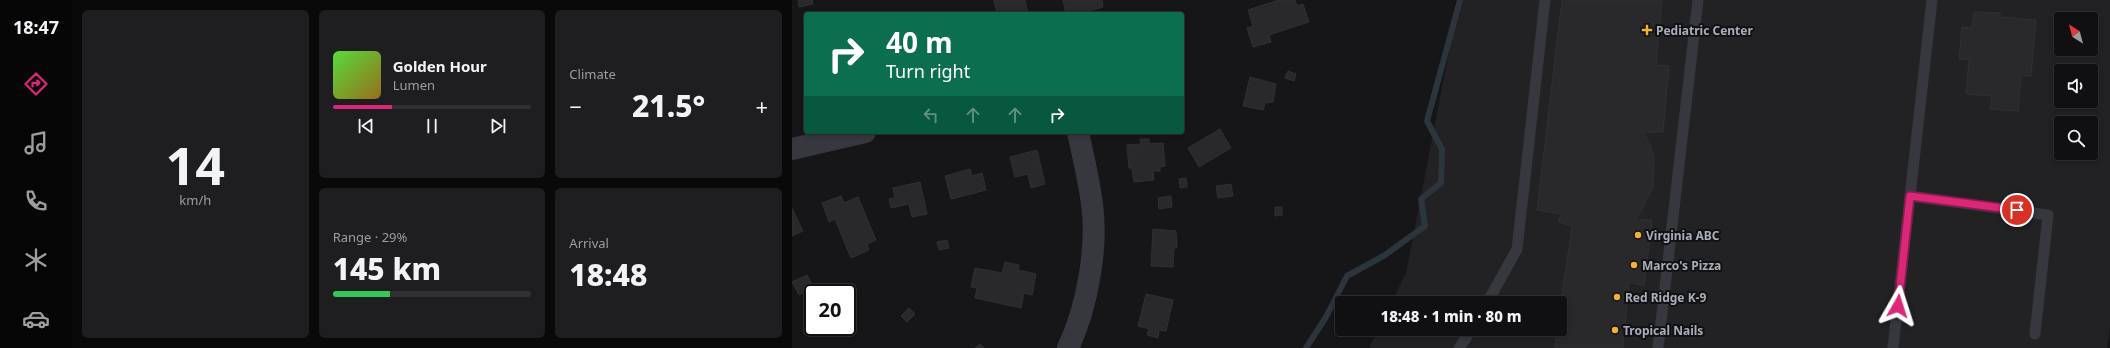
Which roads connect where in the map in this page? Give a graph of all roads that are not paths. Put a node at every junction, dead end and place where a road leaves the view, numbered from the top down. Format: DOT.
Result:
graph roads {
  1 [pos="1545,0"];
  2 [pos="1698,0"];
  3 [pos="1932,0"];
  4 [pos="856,134"];
  5 [pos="1078,134"];
  6 [pos="792,149"];
  7 [pos="1910,196"];
  8 [pos="1491,296"];
  9 [pos="2035,334"];
  10 [pos="1467,336"];
  11 [pos="1068,348"];
  12 [pos="1459,348"];
  13 [pos="1658,348"];
  14 [pos="1893,348"];
  1 -- 8 [label="lane"];
  2 -- 13 [label="lane"];
  3 -- 7 [label="lane"];
  4 -- 6 [label="street"];
  5 -- 11 [label="street"];
  7 -- 9 [label="lane"];
  7 -- 14 [label="lane"];
  10 -- 12 [label="lane"];
}
